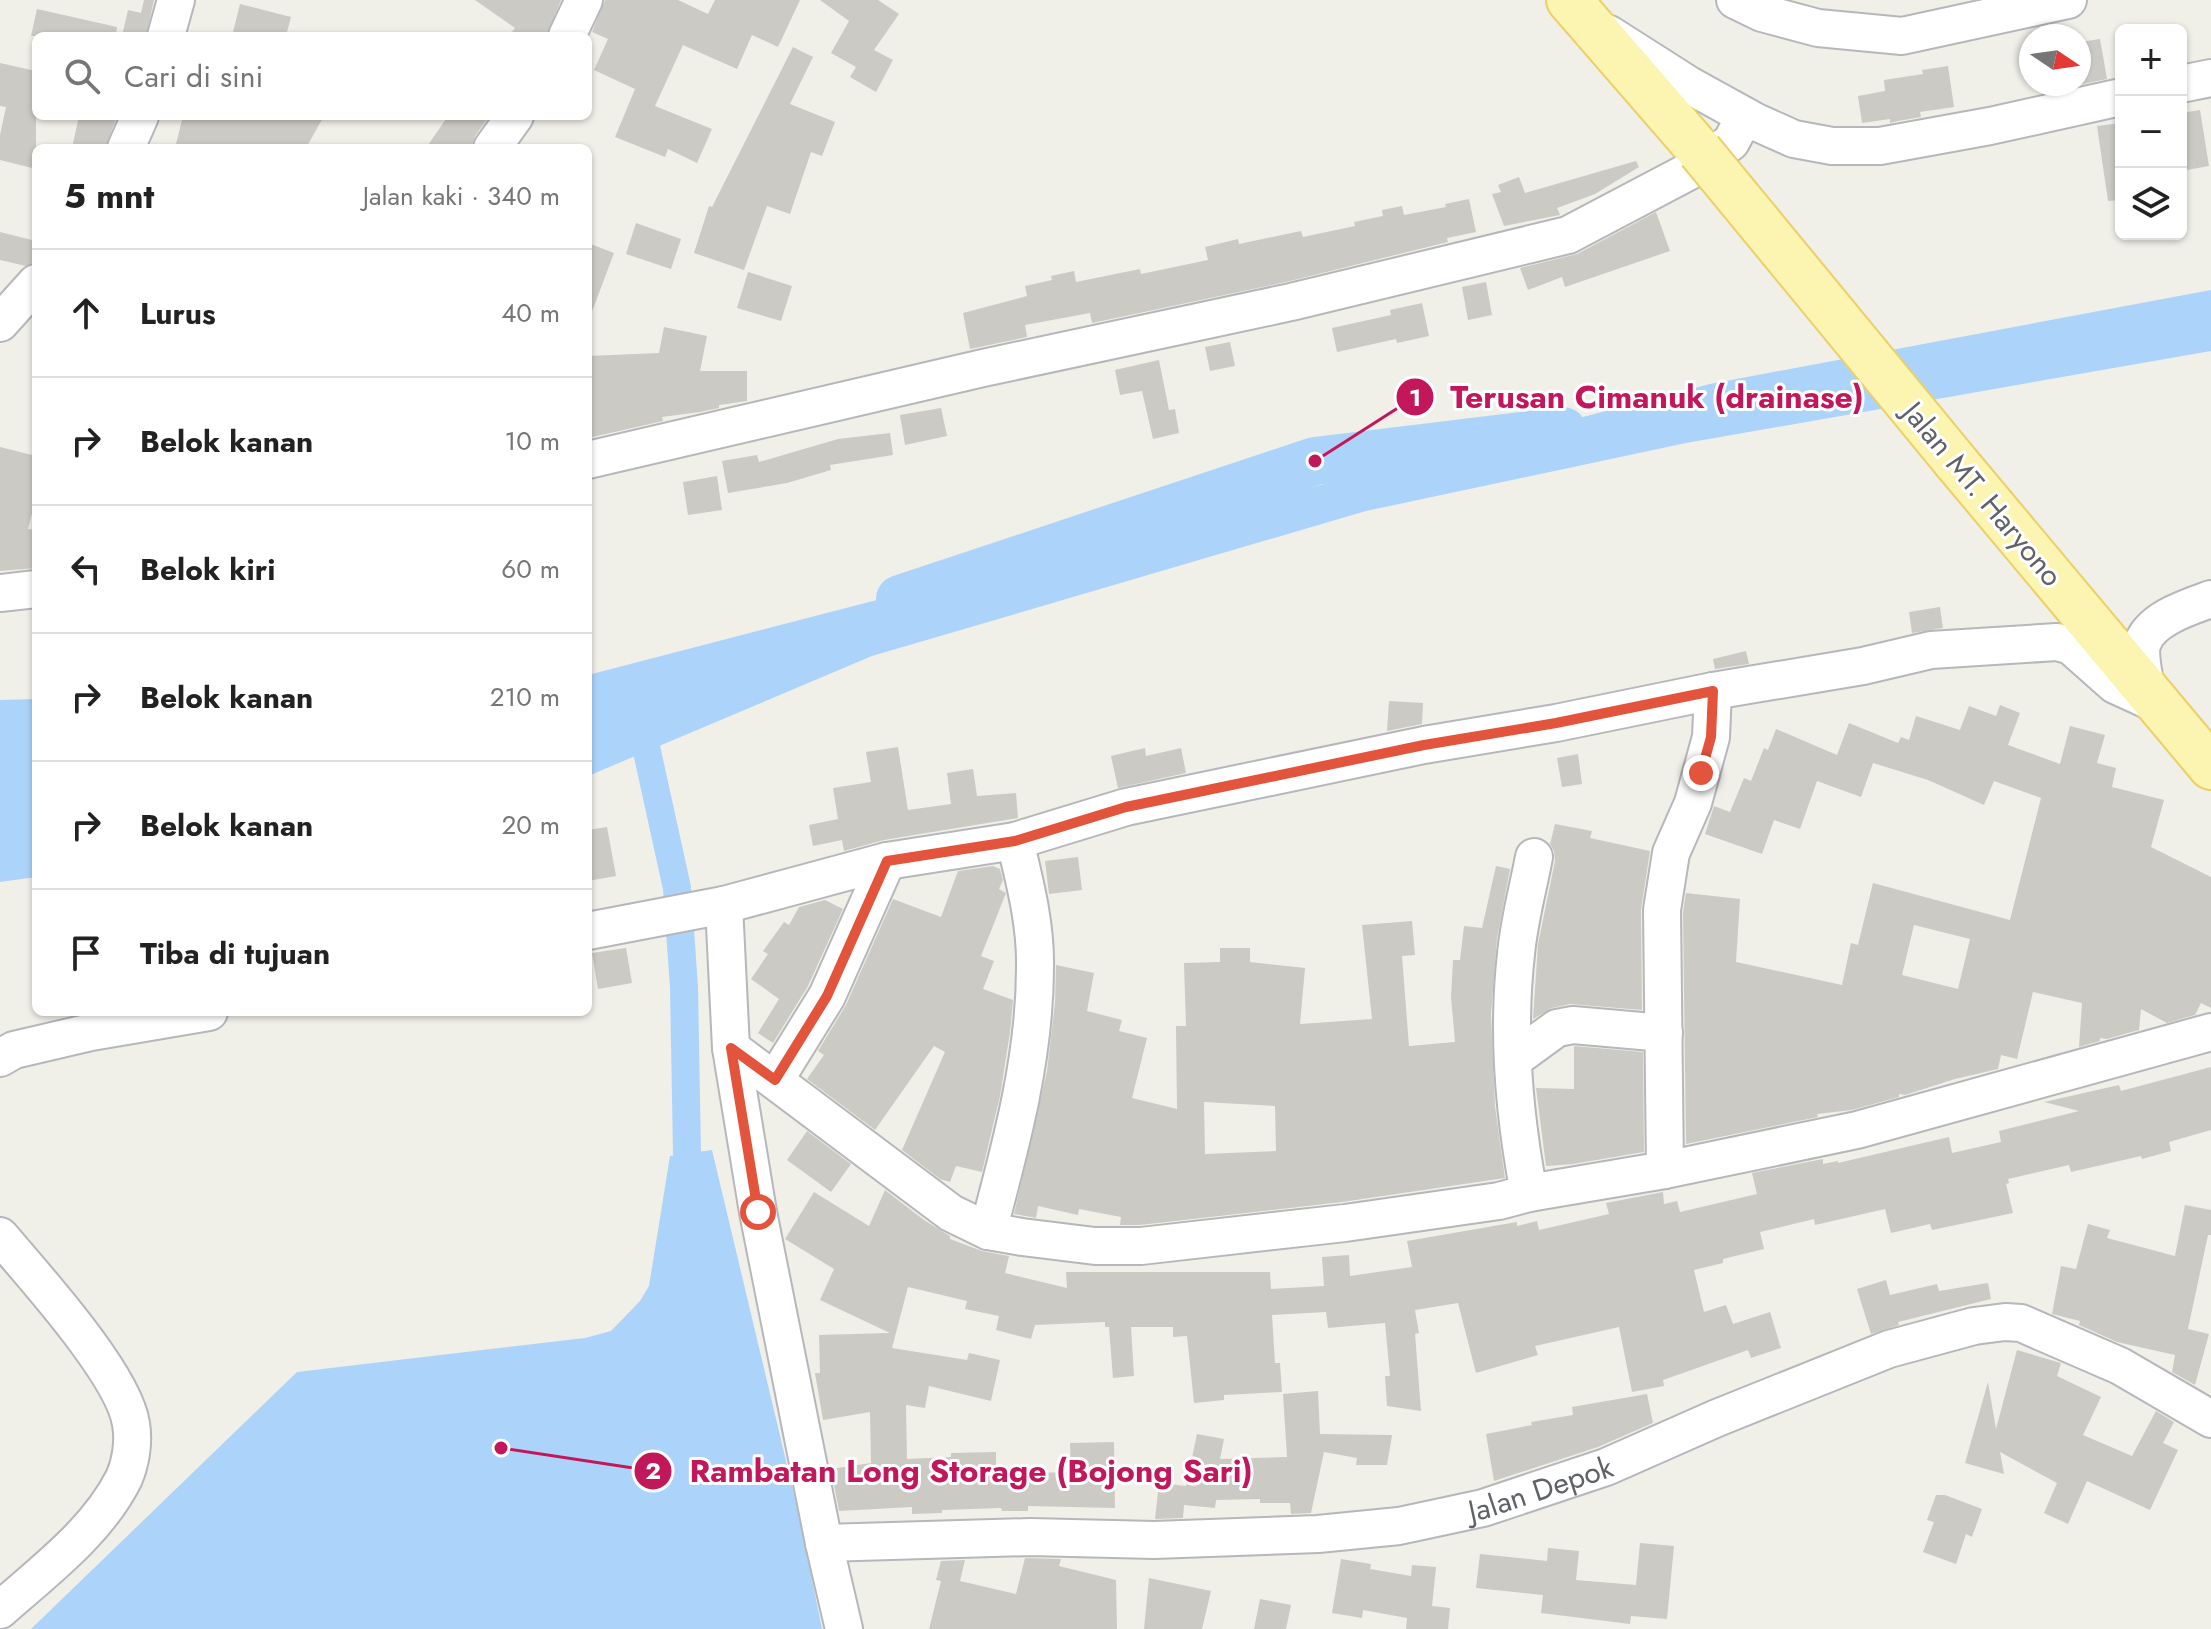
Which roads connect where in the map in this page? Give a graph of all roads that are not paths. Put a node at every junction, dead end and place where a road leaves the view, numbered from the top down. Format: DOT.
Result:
graph roads {
  1 [pos="176,0"];
  2 [pos="584,0"];
  3 [pos="1735,0"];
  4 [pos="2068,0"];
  5 [pos="1577,9"];
  6 [pos="167,32"];
  7 [pos="569,32"];
  8 [pos="2211,78"];
  9 [pos="2187,83"];
  10 [pos="2115,98"];
  11 [pos="1745,116"];
  12 [pos="138,120"];
  13 [pos="512,120"];
  14 [pos="128,144"];
  15 [pos="495,144"];
  16 [pos="32,287"];
  17 [pos="0,323"];
  18 [pos="592,459"];
  19 [pos="32,589"];
  20 [pos="0,593"];
  21 [pos="2211,599"];
  22 [pos="1713,691"];
  23 [pos="2151,697"];
  24 [pos="2211,767"];
  25 [pos="1015,841"];
  26 [pos="1534,857"];
  27 [pos="887,861"];
  28 [pos="693,910"];
  29 [pos="592,930"];
  30 [pos="185,1016"];
  31 [pos="2211,1032"];
  32 [pos="1664,1033"];
  33 [pos="731,1048"];
  34 [pos="0,1058"];
  35 [pos="1513,1060"];
  36 [pos="775,1080"];
  37 [pos="1665,1170"];
  38 [pos="1529,1193"];
  39 [pos="988,1231"];
  40 [pos="0,1236"];
  41 [pos="2211,1419"];
  42 [pos="824,1543"];
  43 [pos="0,1610"];
  44 [pos="844,1629"];
  1 -- 6 [label="street"];
  2 -- 7 [label="street"];
  3 -- 4 [label="street"];
  5 -- 11 [label="street"];
  5 -- 23 [label="main road, Jalan MT. Haryono, bridge"];
  8 -- 9 [label="street"];
  10 -- 11 [label="street"];
  11 -- 18 [label="street"];
  12 -- 14 [label="street"];
  13 -- 15 [label="street"];
  16 -- 17 [label="street"];
  19 -- 20 [label="street"];
  21 -- 23 [label="street"];
  22 -- 23 [label="street"];
  22 -- 25 [label="street"];
  22 -- 32 [label="street"];
  23 -- 24 [label="main road, Jalan MT. Haryono"];
  25 -- 27 [label="street"];
  25 -- 39 [label="street"];
  26 -- 35 [label="street"];
  27 -- 28 [label="street"];
  27 -- 36 [label="street"];
  28 -- 29 [label="street"];
  28 -- 33 [label="street"];
  30 -- 34 [label="street"];
  31 -- 37 [label="street"];
  32 -- 35 [label="street"];
  32 -- 37 [label="street"];
  33 -- 36 [label="street"];
  33 -- 42 [label="street"];
  35 -- 38 [label="street"];
  36 -- 39 [label="street"];
  37 -- 38 [label="street"];
  38 -- 39 [label="street"];
  40 -- 43 [label="street"];
  41 -- 42 [label="street, Jalan Depok"];
  42 -- 44 [label="street"];
}
